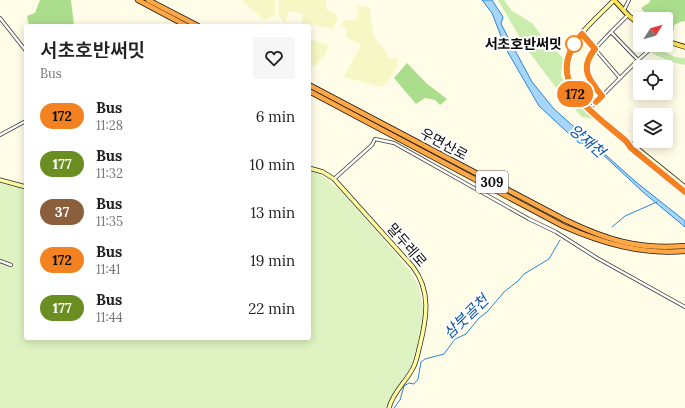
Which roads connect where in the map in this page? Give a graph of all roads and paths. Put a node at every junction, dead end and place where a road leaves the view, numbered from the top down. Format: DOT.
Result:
graph roads {
  1 [pos="138,0"];
  2 [pos="148,0"];
  3 [pos="614,0"];
  4 [pos="629,0"];
  5 [pos="624,10"];
  6 [pos="628,15"];
  7 [pos="0,18"];
  8 [pos="633,19"];
  9 [pos="183,24"];
  10 [pos="194,24"];
  11 [pos="611,32"];
  12 [pos="582,34"];
  13 [pos="673,43"];
  14 [pos="685,46"];
  15 [pos="24,48"];
  16 [pos="595,49"];
  17 [pos="647,52"];
  18 [pos="638,60"];
  19 [pos="633,65"];
  20 [pos="620,78"];
  21 [pos="311,86"];
  22 [pos="311,92"];
  23 [pos="602,96"];
  24 [pos="589,109"];
  25 [pos="24,122"];
  26 [pos="0,135"];
  27 [pos="626,141"];
  28 [pos="311,169"];
  29 [pos="334,179"];
  30 [pos="0,180"];
  31 [pos="24,186"];
  32 [pos="685,187"];
  33 [pos="685,192"];
  34 [pos="685,246"];
  35 [pos="685,251"];
  36 [pos="0,261"];
  37 [pos="11,265"];
  38 [pos="685,307"];
  39 [pos="389,408"];
  1 -- 9 [label="highway"];
  2 -- 10 [label="highway"];
  3 -- 5 [label="main road"];
  3 -- 12 [label="street"];
  4 -- 5 [label="street"];
  5 -- 6 [label="main road"];
  6 -- 8 [label="main road"];
  6 -- 11 [label="street"];
  7 -- 15 [label="street"];
  11 -- 16 [label="street"];
  11 -- 18 [label="street"];
  12 -- 16 [label="street"];
  12 -- 24 [label="street"];
  13 -- 14 [label="main road"];
  16 -- 20 [label="street"];
  16 -- 23 [label="street"];
  17 -- 18 [label="street"];
  19 -- 20 [label="street"];
  20 -- 23 [label="street"];
  21 -- 34 [label="highway, 우면산로 / 309"];
  22 -- 35 [label="highway, 우면산로 / 309"];
  23 -- 24 [label="street"];
  24 -- 27 [label="street"];
  25 -- 26 [label="street"];
  27 -- 32 [label="street"];
  27 -- 33 [label="street"];
  28 -- 29 [label="street, 말두레로"];
  29 -- 38 [label="street"];
  29 -- 39 [label="street, 말두레로"];
  30 -- 31 [label="street"];
  36 -- 37 [label="street"];
}
